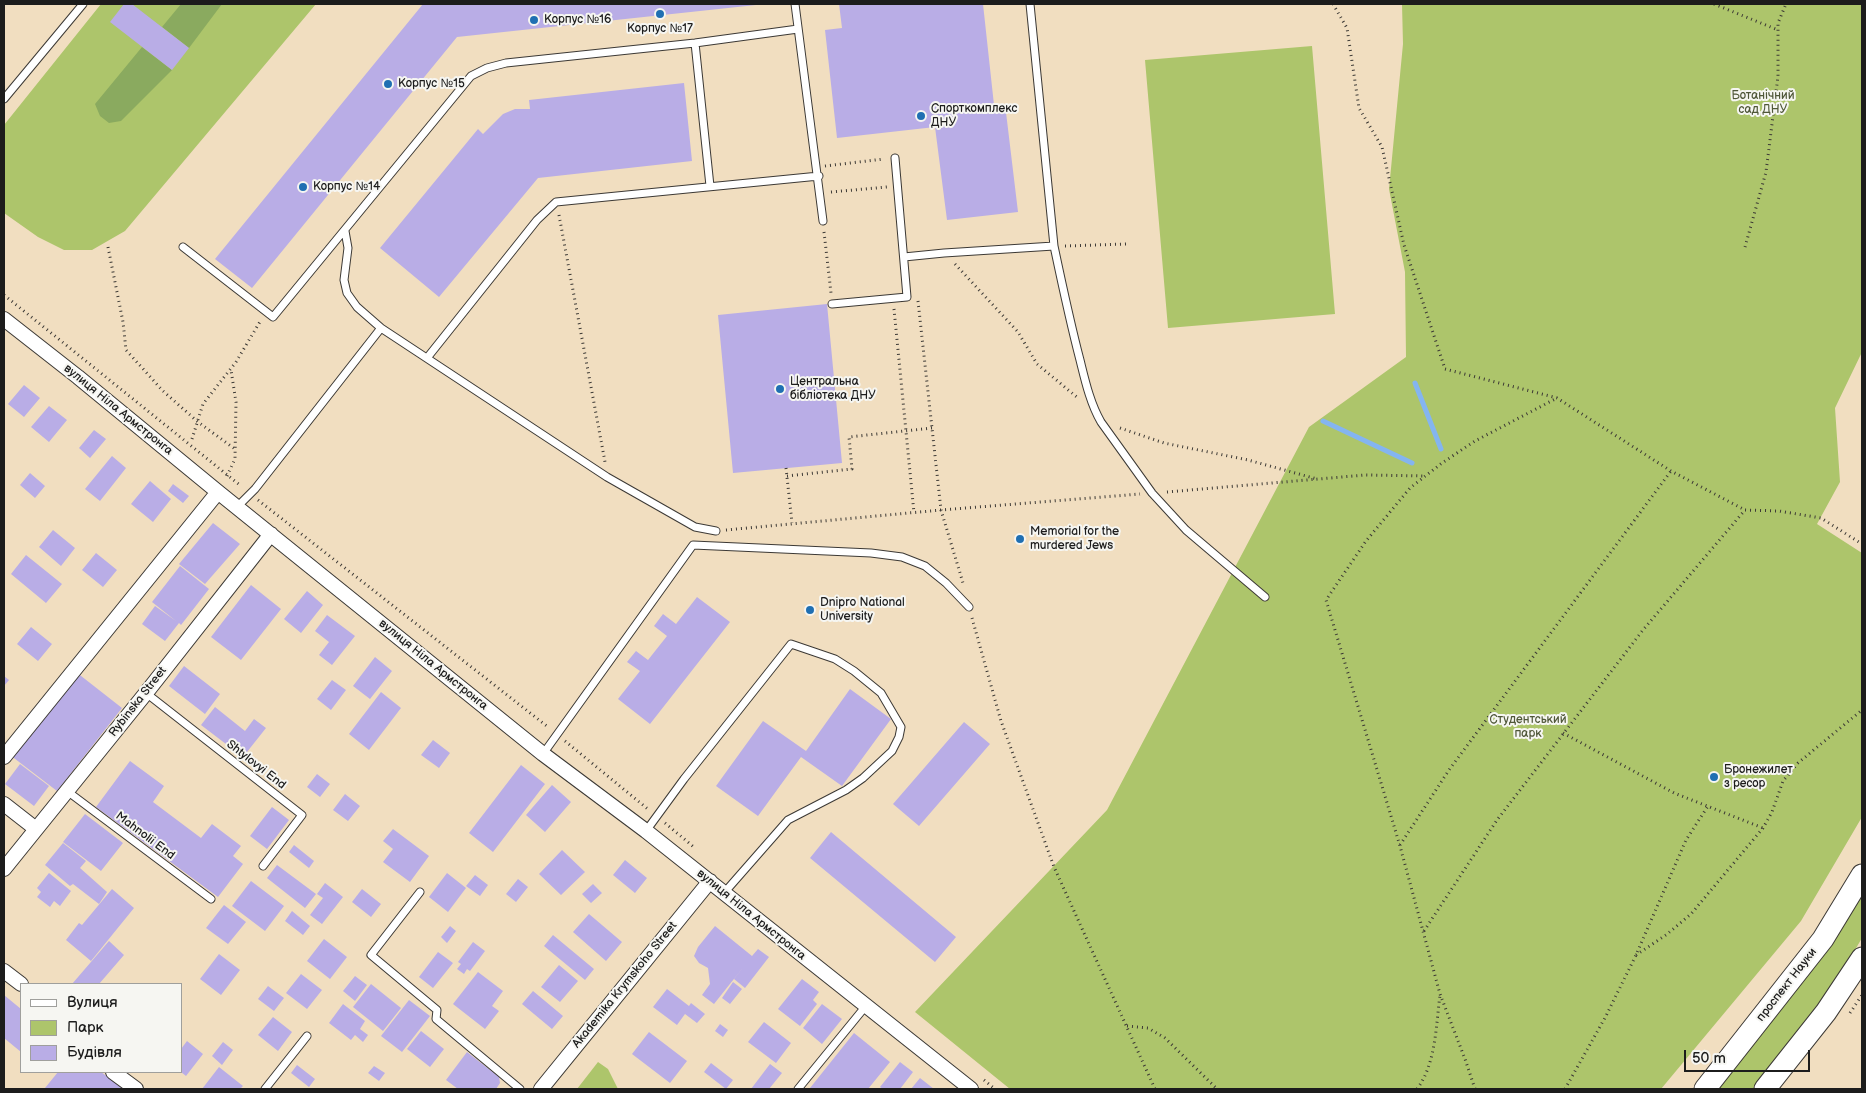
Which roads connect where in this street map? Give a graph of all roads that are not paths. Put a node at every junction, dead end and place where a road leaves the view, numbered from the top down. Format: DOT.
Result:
graph roads {
  1 [pos="83,4"];
  2 [pos="795,4"];
  3 [pos="1030,4"];
  4 [pos="798,29"];
  5 [pos="695,43"];
  6 [pos="4,99"];
  7 [pos="895,158"];
  8 [pos="818,176"];
  9 [pos="710,186"];
  10 [pos="823,221"];
  11 [pos="345,231"];
  12 [pos="183,246"];
  13 [pos="1054,246"];
  14 [pos="904,257"];
  15 [pos="832,304"];
  16 [pos="4,319"];
  17 [pos="381,328"];
  18 [pos="427,358"];
  19 [pos="218,492"];
  20 [pos="237,507"];
  21 [pos="716,531"];
  22 [pos="271,534"];
  23 [pos="1265,597"];
  24 [pos="969,607"];
  25 [pos="146,693"];
  26 [pos="542,754"];
  27 [pos="4,758"];
  28 [pos="67,791"];
  29 [pos="4,804"];
  30 [pos="36,829"];
  31 [pos="646,831"];
  32 [pos="263,866"];
  33 [pos="4,869"];
  34 [pos="1862,875"];
  35 [pos="710,881"];
  36 [pos="420,892"];
  37 [pos="724,893"];
  38 [pos="211,899"];
  39 [pos="1862,958"];
  40 [pos="4,971"];
  41 [pos="20,983"];
  42 [pos="865,1007"];
  43 [pos="307,1036"];
  44 [pos="114,1073"];
  45 [pos="136,1089"];
  46 [pos="264,1089"];
  47 [pos="520,1089"];
  48 [pos="542,1089"];
  49 [pos="798,1089"];
  50 [pos="971,1089"];
  51 [pos="1705,1089"];
  52 [pos="1765,1089"];
  1 -- 6 [label="lane"];
  2 -- 4 [label="lane"];
  3 -- 13 [label="lane"];
  4 -- 5 [label="lane"];
  4 -- 8 [label="lane"];
  5 -- 9 [label="lane"];
  5 -- 11 [label="lane"];
  7 -- 14 [label="lane"];
  8 -- 9 [label="lane"];
  8 -- 10 [label="lane"];
  9 -- 18 [label="lane"];
  11 -- 12 [label="lane"];
  11 -- 17 [label="lane"];
  13 -- 14 [label="lane"];
  13 -- 23 [label="lane"];
  14 -- 15 [label="lane"];
  16 -- 19 [label="street, вулиця Ніла Армстронга"];
  17 -- 18 [label="lane"];
  17 -- 20 [label="lane"];
  18 -- 21 [label="lane"];
  19 -- 20 [label="street, вулиця Ніла Армстронга"];
  19 -- 27 [label="street"];
  20 -- 22 [label="street, вулиця Ніла Армстронга"];
  22 -- 25 [label="street, Rybinska Street"];
  22 -- 26 [label="street, вулиця Ніла Армстронга"];
  24 -- 26 [label="lane"];
  25 -- 28 [label="street, Rybinska Street"];
  25 -- 32 [label="lane, Shtylovyi End"];
  26 -- 31 [label="street, вулиця Ніла Армстронга"];
  28 -- 30 [label="street, Rybinska Street"];
  28 -- 38 [label="lane, Mahnolii End"];
  29 -- 30 [label="street"];
  30 -- 33 [label="street, Rybinska Street"];
  31 -- 35 [label="street, вулиця Ніла Армстронга"];
  31 -- 37 [label="lane"];
  34 -- 51 [label="main road, проспект Науки"];
  35 -- 37 [label="street, вулиця Ніла Армстронга"];
  35 -- 48 [label="street, Akademika Krymskoho Street"];
  36 -- 47 [label="lane"];
  37 -- 42 [label="street, вулиця Ніла Армстронга"];
  39 -- 52 [label="main road"];
  40 -- 41 [label="street"];
  42 -- 49 [label="lane"];
  42 -- 50 [label="street, вулиця Ніла Армстронга"];
  43 -- 46 [label="lane"];
  44 -- 45 [label="street"];
}
